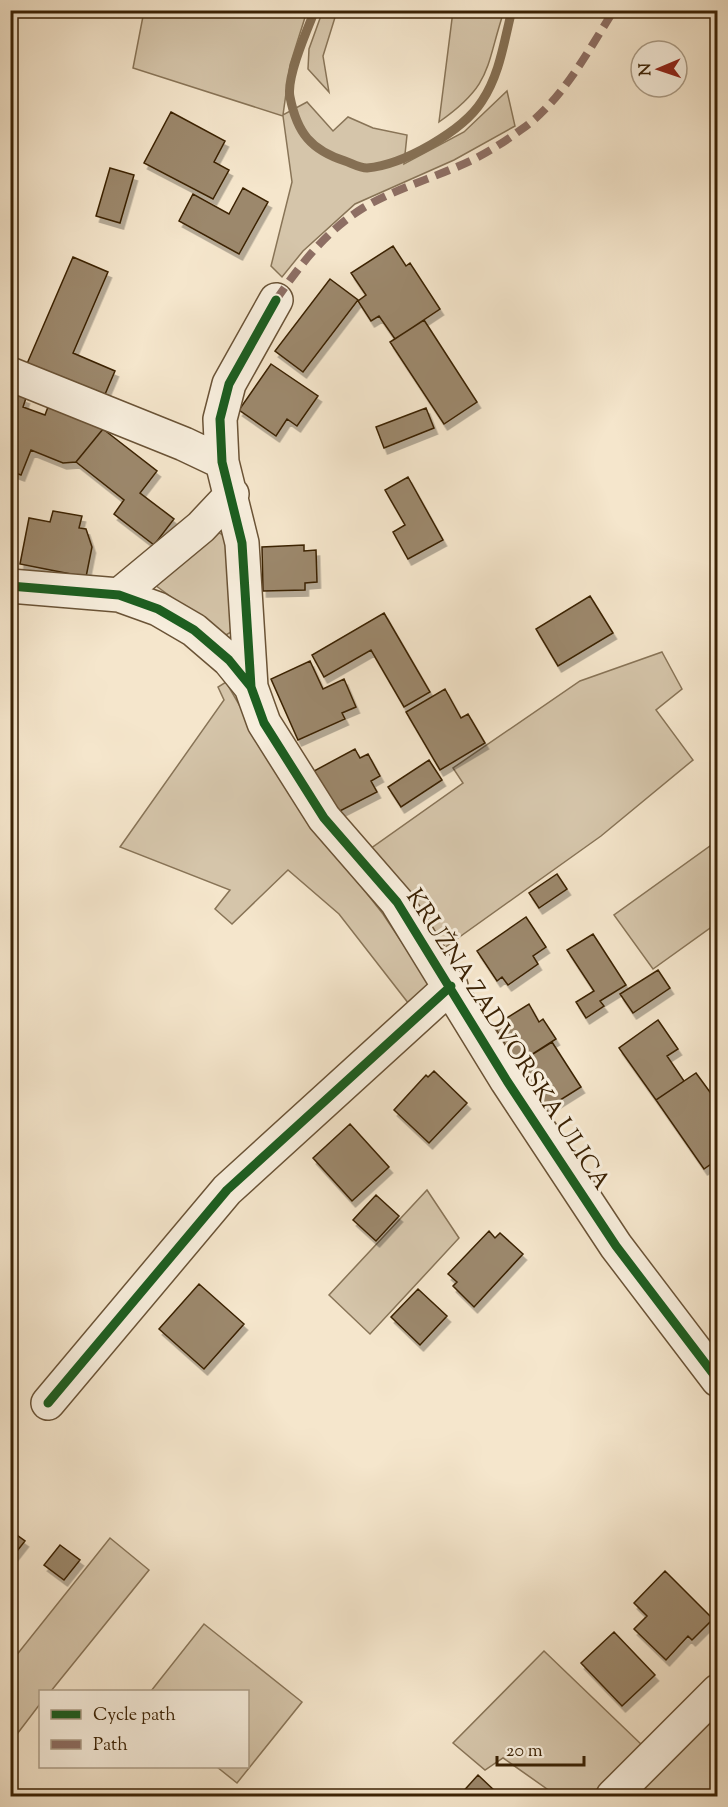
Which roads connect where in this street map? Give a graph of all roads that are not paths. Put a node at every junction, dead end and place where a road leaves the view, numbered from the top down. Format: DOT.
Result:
graph roads {
  1 [pos="276,300"];
  2 [pos="10,374"];
  3 [pos="222,462"];
  4 [pos="232,494"];
  5 [pos="10,586"];
  6 [pos="119,596"];
  7 [pos="251,687"];
  8 [pos="451,986"];
  9 [pos="717,1380"];
  10 [pos="48,1403"];
  11 [pos="717,1691"];
  12 [pos="613,1797"];
  1 -- 3 [label="street, KRUŽNA ZADVORSKA ULICA"];
  2 -- 3 [label="street"];
  3 -- 4 [label="street, KRUŽNA ZADVORSKA ULICA"];
  4 -- 6 [label="street"];
  4 -- 7 [label="street, KRUŽNA ZADVORSKA ULICA"];
  5 -- 6 [label="street, KRUŽNA ZADVORSKA ULICA"];
  6 -- 7 [label="street, KRUŽNA ZADVORSKA ULICA"];
  7 -- 8 [label="street, KRUŽNA ZADVORSKA ULICA"];
  8 -- 9 [label="street, KRUŽNA ZADVORSKA ULICA"];
  8 -- 10 [label="street"];
  11 -- 12 [label="street"];
}
